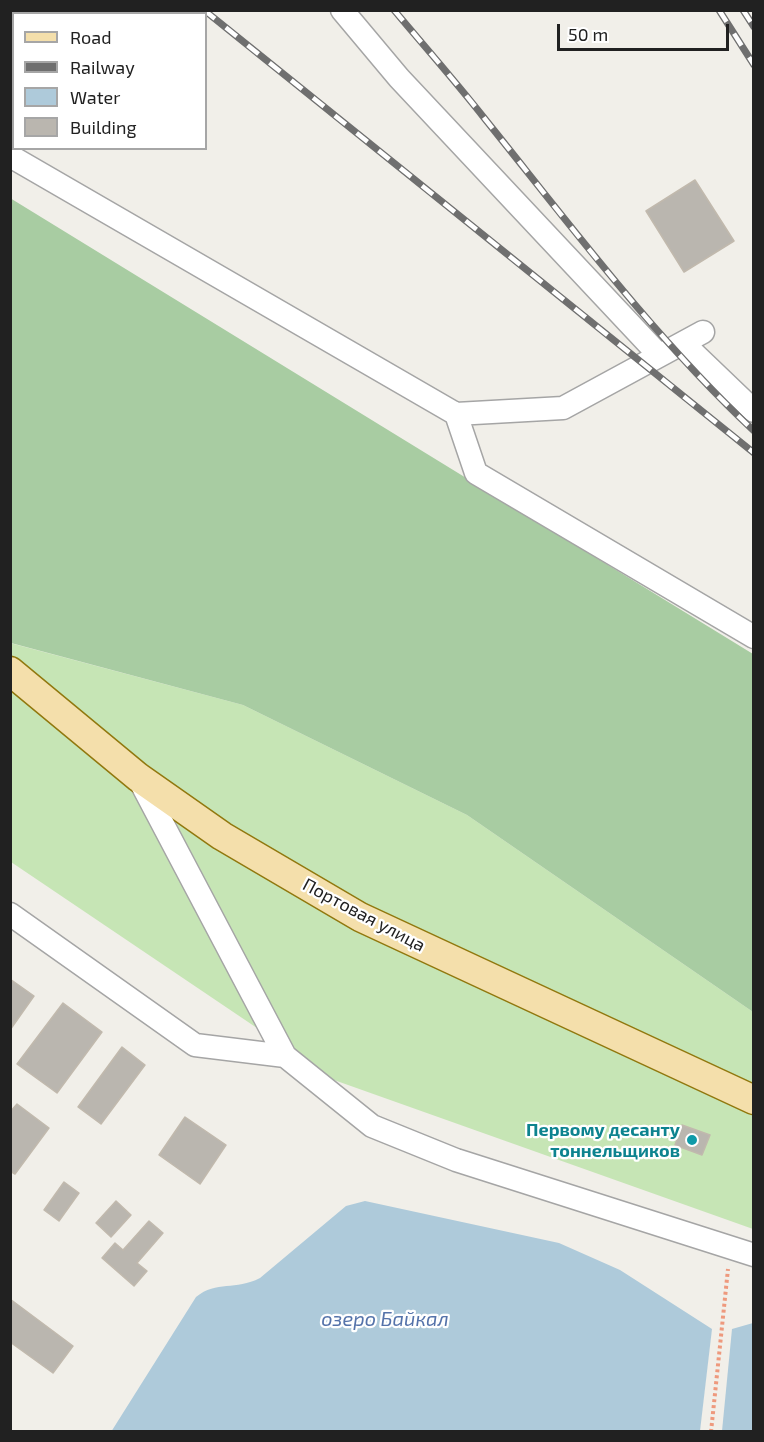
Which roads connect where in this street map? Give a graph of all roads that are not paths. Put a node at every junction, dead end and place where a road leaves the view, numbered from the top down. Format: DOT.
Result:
graph roads {
  1 [pos="342,10"];
  2 [pos="10,156"];
  3 [pos="703,332"];
  4 [pos="683,343"];
  5 [pos="659,355"];
  6 [pos="753,411"];
  7 [pos="456,414"];
  8 [pos="753,637"];
  9 [pos="10,671"];
  10 [pos="138,777"];
  11 [pos="10,914"];
  12 [pos="285,1056"];
  13 [pos="753,1100"];
  14 [pos="753,1255"];
  1 -- 5 [label="street"];
  2 -- 7 [label="street"];
  3 -- 4 [label="street"];
  4 -- 5 [label="street"];
  4 -- 6 [label="street"];
  5 -- 7 [label="street"];
  7 -- 8 [label="street"];
  9 -- 10 [label="main road, Портовая улица"];
  10 -- 12 [label="street"];
  10 -- 13 [label="main road, Портовая улица"];
  11 -- 12 [label="street"];
  12 -- 14 [label="street"];
}
